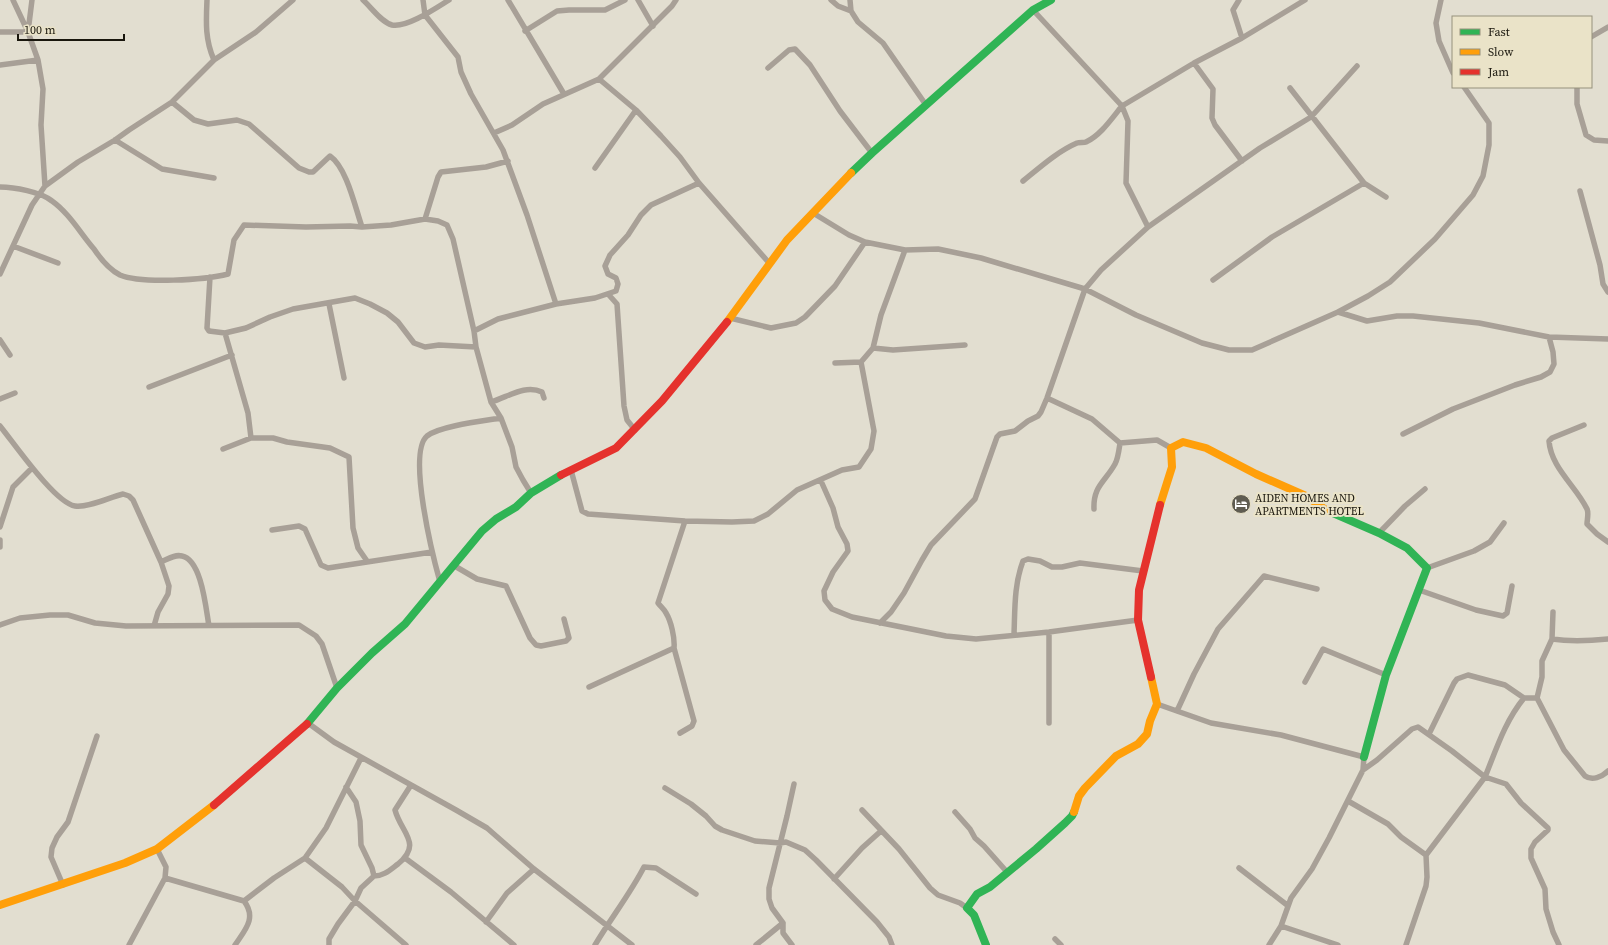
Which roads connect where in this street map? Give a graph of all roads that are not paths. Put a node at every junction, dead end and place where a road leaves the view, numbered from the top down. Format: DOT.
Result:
graph roads {
  1 [pos="13,0"];
  2 [pos="32,0"];
  3 [pos="207,0"];
  4 [pos="293,0"];
  5 [pos="363,0"];
  6 [pos="423,0"];
  7 [pos="449,0"];
  8 [pos="508,0"];
  9 [pos="625,0"];
  10 [pos="638,0"];
  11 [pos="676,0"];
  12 [pos="831,0"];
  13 [pos="850,0"];
  14 [pos="1239,0"];
  15 [pos="1305,0"];
  16 [pos="1441,0"];
  17 [pos="1048,1"];
  18 [pos="1033,10"];
  19 [pos="851,11"];
  20 [pos="426,15"];
  21 [pos="652,26"];
  22 [pos="1608,27"];
  23 [pos="525,31"];
  24 [pos="0,32"];
  25 [pos="28,32"];
  26 [pos="1592,37"];
  27 [pos="1242,38"];
  28 [pos="38,60"];
  29 [pos="214,60"];
  30 [pos="1194,63"];
  31 [pos="0,65"];
  32 [pos="1357,66"];
  33 [pos="768,68"];
  34 [pos="1452,71"];
  35 [pos="599,79"];
  36 [pos="1290,88"];
  37 [pos="1465,88"];
  38 [pos="1577,88"];
  39 [pos="564,94"];
  40 [pos="172,102"];
  41 [pos="926,105"];
  42 [pos="1122,106"];
  43 [pos="636,110"];
  44 [pos="1311,117"];
  45 [pos="494,133"];
  46 [pos="115,140"];
  47 [pos="1608,142"];
  48 [pos="872,153"];
  49 [pos="508,161"];
  50 [pos="1242,161"];
  51 [pos="595,168"];
  52 [pos="214,178"];
  53 [pos="1023,181"];
  54 [pos="699,183"];
  55 [pos="1364,183"];
  56 [pos="45,186"];
  57 [pos="0,187"];
  58 [pos="1580,191"];
  59 [pos="40,195"];
  60 [pos="1386,197"];
  61 [pos="813,213"];
  62 [pos="425,219"];
  63 [pos="1148,226"];
  64 [pos="362,227"];
  65 [pos="865,242"];
  66 [pos="13,246"];
  67 [pos="906,250"];
  68 [pos="58,263"];
  69 [pos="770,264"];
  70 [pos="0,274"];
  71 [pos="210,277"];
  72 [pos="1213,280"];
  73 [pos="1085,289"];
  74 [pos="1608,292"];
  75 [pos="608,294"];
  76 [pos="330,304"];
  77 [pos="556,304"];
  78 [pos="1338,312"];
  79 [pos="730,318"];
  80 [pos="474,331"];
  81 [pos="225,333"];
  82 [pos="1549,337"];
  83 [pos="1608,339"];
  84 [pos="0,340"];
  85 [pos="965,345"];
  86 [pos="476,347"];
  87 [pos="873,348"];
  88 [pos="10,355"];
  89 [pos="232,355"];
  90 [pos="861,362"];
  91 [pos="835,363"];
  92 [pos="344,378"];
  93 [pos="149,387"];
  94 [pos="15,393"];
  95 [pos="544,398"];
  96 [pos="1047,398"];
  97 [pos="0,400"];
  98 [pos="491,402"];
  99 [pos="501,418"];
  100 [pos="1584,425"];
  101 [pos="0,426"];
  102 [pos="635,430"];
  103 [pos="1403,434"];
  104 [pos="251,438"];
  105 [pos="1120,443"];
  106 [pos="1171,448"];
  107 [pos="223,449"];
  108 [pos="32,468"];
  109 [pos="570,470"];
  110 [pos="821,481"];
  111 [pos="1426,489"];
  112 [pos="531,493"];
  113 [pos="1094,509"];
  114 [pos="685,521"];
  115 [pos="1504,523"];
  116 [pos="0,526"];
  117 [pos="272,530"];
  118 [pos="1379,532"];
  119 [pos="0,540"];
  120 [pos="1608,542"];
  121 [pos="0,547"];
  122 [pos="432,552"];
  123 [pos="367,561"];
  124 [pos="161,562"];
  125 [pos="453,565"];
  126 [pos="1427,568"];
  127 [pos="1143,571"];
  128 [pos="440,582"];
  129 [pos="1512,586"];
  130 [pos="1317,589"];
  131 [pos="1419,590"];
  132 [pos="1553,612"];
  133 [pos="564,619"];
  134 [pos="1138,620"];
  135 [pos="880,623"];
  136 [pos="0,625"];
  137 [pos="154,626"];
  138 [pos="209,626"];
  139 [pos="1049,632"];
  140 [pos="1014,634"];
  141 [pos="1552,639"];
  142 [pos="1608,639"];
  143 [pos="674,648"];
  144 [pos="1386,675"];
  145 [pos="1305,682"];
  146 [pos="589,687"];
  147 [pos="337,688"];
  148 [pos="1524,698"];
  149 [pos="1537,698"];
  150 [pos="1157,704"];
  151 [pos="1177,711"];
  152 [pos="308,723"];
  153 [pos="1049,723"];
  154 [pos="680,733"];
  155 [pos="1429,734"];
  156 [pos="97,736"];
  157 [pos="1364,757"];
  158 [pos="361,758"];
  159 [pos="1363,770"];
  160 [pos="1608,771"];
  161 [pos="1485,777"];
  162 [pos="794,784"];
  163 [pos="411,785"];
  164 [pos="346,787"];
  165 [pos="665,788"];
  166 [pos="1348,801"];
  167 [pos="862,810"];
  168 [pos="955,812"];
  169 [pos="881,831"];
  170 [pos="780,843"];
  171 [pos="157,849"];
  172 [pos="1426,855"];
  173 [pos="305,858"];
  174 [pos="405,858"];
  175 [pos="1239,868"];
  176 [pos="534,869"];
  177 [pos="1007,872"];
  178 [pos="374,876"];
  179 [pos="165,878"];
  180 [pos="834,879"];
  181 [pos="63,885"];
  182 [pos="696,894"];
  183 [pos="244,901"];
  184 [pos="355,901"];
  185 [pos="0,905"];
  186 [pos="1287,905"];
  187 [pos="967,908"];
  188 [pos="486,922"];
  189 [pos="783,923"];
  190 [pos="607,926"];
  191 [pos="1280,926"];
  192 [pos="1055,939"];
  193 [pos="129,945"];
  194 [pos="236,945"];
  195 [pos="330,945"];
  196 [pos="406,945"];
  197 [pos="514,945"];
  198 [pos="595,945"];
  199 [pos="632,945"];
  200 [pos="756,945"];
  201 [pos="792,945"];
  202 [pos="892,945"];
  203 [pos="986,945"];
  204 [pos="1061,945"];
  205 [pos="1269,945"];
  206 [pos="1338,945"];
  207 [pos="1406,945"];
  208 [pos="1559,945"];
  1 -- 25 [label="street"];
  2 -- 25 [label="street"];
  3 -- 29 [label="street"];
  4 -- 29 [label="street"];
  5 -- 20 [label="street"];
  6 -- 20 [label="street"];
  7 -- 20 [label="street"];
  8 -- 23 [label="street"];
  9 -- 23 [label="street"];
  10 -- 21 [label="street"];
  11 -- 21 [label="street"];
  12 -- 19 [label="street"];
  13 -- 19 [label="street"];
  14 -- 27 [label="street"];
  15 -- 27 [label="street"];
  16 -- 34 [label="street"];
  17 -- 18 [label="street"];
  18 -- 41 [label="street"];
  18 -- 42 [label="street"];
  19 -- 41 [label="street"];
  20 -- 45 [label="street"];
  21 -- 35 [label="street"];
  22 -- 26 [label="street"];
  23 -- 39 [label="street"];
  24 -- 25 [label="street"];
  25 -- 28 [label="street"];
  27 -- 30 [label="street"];
  28 -- 31 [label="street"];
  28 -- 56 [label="street"];
  29 -- 40 [label="street"];
  30 -- 42 [label="street"];
  30 -- 50 [label="street"];
  32 -- 44 [label="street"];
  33 -- 48 [label="street"];
  35 -- 39 [label="street"];
  35 -- 43 [label="street"];
  36 -- 44 [label="street"];
  37 -- 78 [label="street"];
  38 -- 47 [label="street"];
  39 -- 45 [label="street"];
  40 -- 46 [label="street"];
  40 -- 64 [label="street"];
  41 -- 48 [label="street"];
  42 -- 53 [label="street"];
  42 -- 63 [label="street"];
  43 -- 51 [label="street"];
  43 -- 54 [label="street"];
  44 -- 50 [label="street"];
  44 -- 55 [label="street"];
  45 -- 49 [label="street"];
  46 -- 52 [label="street"];
  46 -- 56 [label="street"];
  48 -- 61 [label="street"];
  49 -- 62 [label="street"];
  49 -- 77 [label="street"];
  50 -- 63 [label="street"];
  54 -- 69 [label="street"];
  54 -- 75 [label="street"];
  55 -- 60 [label="street"];
  55 -- 72 [label="street"];
  56 -- 59 [label="street"];
  57 -- 59 [label="street"];
  58 -- 74 [label="street"];
  59 -- 66 [label="street"];
  59 -- 71 [label="street"];
  61 -- 65 [label="street"];
  61 -- 69 [label="street"];
  62 -- 64 [label="street"];
  62 -- 80 [label="street"];
  63 -- 73 [label="street"];
  64 -- 71 [label="street"];
  65 -- 67 [label="street"];
  65 -- 79 [label="street"];
  66 -- 68 [label="street"];
  66 -- 70 [label="street"];
  67 -- 73 [label="street"];
  67 -- 87 [label="street"];
  69 -- 79 [label="street"];
  71 -- 81 [label="street"];
  73 -- 78 [label="street"];
  73 -- 96 [label="street"];
  75 -- 77 [label="street"];
  75 -- 102 [label="street"];
  76 -- 81 [label="street"];
  76 -- 86 [label="street"];
  76 -- 92 [label="street"];
  77 -- 80 [label="street"];
  78 -- 82 [label="street"];
  79 -- 102 [label="street"];
  80 -- 86 [label="street"];
  81 -- 89 [label="street"];
  82 -- 83 [label="street"];
  82 -- 103 [label="street"];
  84 -- 88 [label="street"];
  85 -- 87 [label="street"];
  86 -- 98 [label="street"];
  87 -- 90 [label="street"];
  89 -- 93 [label="street"];
  89 -- 104 [label="street"];
  90 -- 91 [label="street"];
  90 -- 110 [label="street"];
  94 -- 97 [label="street"];
  95 -- 98 [label="street"];
  96 -- 105 [label="street"];
  96 -- 135 [label="street"];
  98 -- 99 [label="street"];
  99 -- 112 [label="street"];
  99 -- 122 [label="street"];
  100 -- 120 [label="street"];
  101 -- 108 [label="street"];
  102 -- 109 [label="street"];
  104 -- 107 [label="street"];
  104 -- 123 [label="street"];
  105 -- 106 [label="street"];
  105 -- 113 [label="street"];
  106 -- 118 [label="street"];
  106 -- 127 [label="street"];
  108 -- 116 [label="street"];
  108 -- 124 [label="street"];
  109 -- 112 [label="street"];
  109 -- 114 [label="street"];
  110 -- 114 [label="street"];
  110 -- 135 [label="street"];
  111 -- 118 [label="street"];
  112 -- 125 [label="street"];
  114 -- 143 [label="street"];
  115 -- 126 [label="street"];
  117 -- 123 [label="street"];
  118 -- 126 [label="street"];
  119 -- 121 [label="street"];
  122 -- 123 [label="street"];
  122 -- 128 [label="street"];
  124 -- 137 [label="street"];
  124 -- 138 [label="street"];
  125 -- 128 [label="street"];
  125 -- 133 [label="street"];
  126 -- 131 [label="street"];
  127 -- 134 [label="street"];
  127 -- 140 [label="street"];
  128 -- 147 [label="street"];
  129 -- 131 [label="street"];
  130 -- 151 [label="street"];
  131 -- 144 [label="street"];
  132 -- 141 [label="street"];
  134 -- 139 [label="street"];
  134 -- 150 [label="street"];
  135 -- 140 [label="street"];
  136 -- 137 [label="street"];
  137 -- 138 [label="street"];
  138 -- 147 [label="street"];
  139 -- 140 [label="street"];
  139 -- 153 [label="street"];
  141 -- 142 [label="street"];
  141 -- 149 [label="street"];
  143 -- 146 [label="street"];
  143 -- 154 [label="street"];
  144 -- 145 [label="street"];
  144 -- 157 [label="street"];
  147 -- 152 [label="street"];
  148 -- 149 [label="street"];
  148 -- 155 [label="street"];
  148 -- 161 [label="street"];
  149 -- 160 [label="street"];
  150 -- 151 [label="street"];
  150 -- 177 [label="street"];
  151 -- 157 [label="street"];
  152 -- 158 [label="street"];
  152 -- 171 [label="street"];
  155 -- 159 [label="street"];
  155 -- 161 [label="street"];
  156 -- 181 [label="street"];
  157 -- 159 [label="street"];
  158 -- 163 [label="street"];
  158 -- 164 [label="street"];
  159 -- 166 [label="street"];
  161 -- 172 [label="street"];
  161 -- 208 [label="street"];
  162 -- 170 [label="street"];
  163 -- 174 [label="street"];
  163 -- 176 [label="street"];
  164 -- 173 [label="street"];
  164 -- 178 [label="street"];
  165 -- 170 [label="street"];
  166 -- 172 [label="street"];
  166 -- 186 [label="street"];
  167 -- 169 [label="street"];
  168 -- 177 [label="street"];
  169 -- 180 [label="street"];
  169 -- 187 [label="street"];
  170 -- 180 [label="street"];
  170 -- 189 [label="street"];
  171 -- 179 [label="street"];
  171 -- 181 [label="street"];
  172 -- 207 [label="street"];
  173 -- 183 [label="street"];
  173 -- 184 [label="street"];
  174 -- 178 [label="street"];
  174 -- 188 [label="street"];
  175 -- 186 [label="street"];
  176 -- 188 [label="street"];
  176 -- 190 [label="street"];
  177 -- 187 [label="street"];
  178 -- 184 [label="street"];
  179 -- 183 [label="street"];
  179 -- 193 [label="street"];
  180 -- 202 [label="street"];
  181 -- 185 [label="street"];
  182 -- 190 [label="street"];
  183 -- 194 [label="street"];
  184 -- 195 [label="street"];
  184 -- 196 [label="street"];
  186 -- 191 [label="street"];
  187 -- 203 [label="street"];
  188 -- 197 [label="street"];
  189 -- 200 [label="street"];
  189 -- 201 [label="street"];
  190 -- 198 [label="street"];
  190 -- 199 [label="street"];
  191 -- 205 [label="street"];
  191 -- 206 [label="street"];
  192 -- 204 [label="street"];
}
